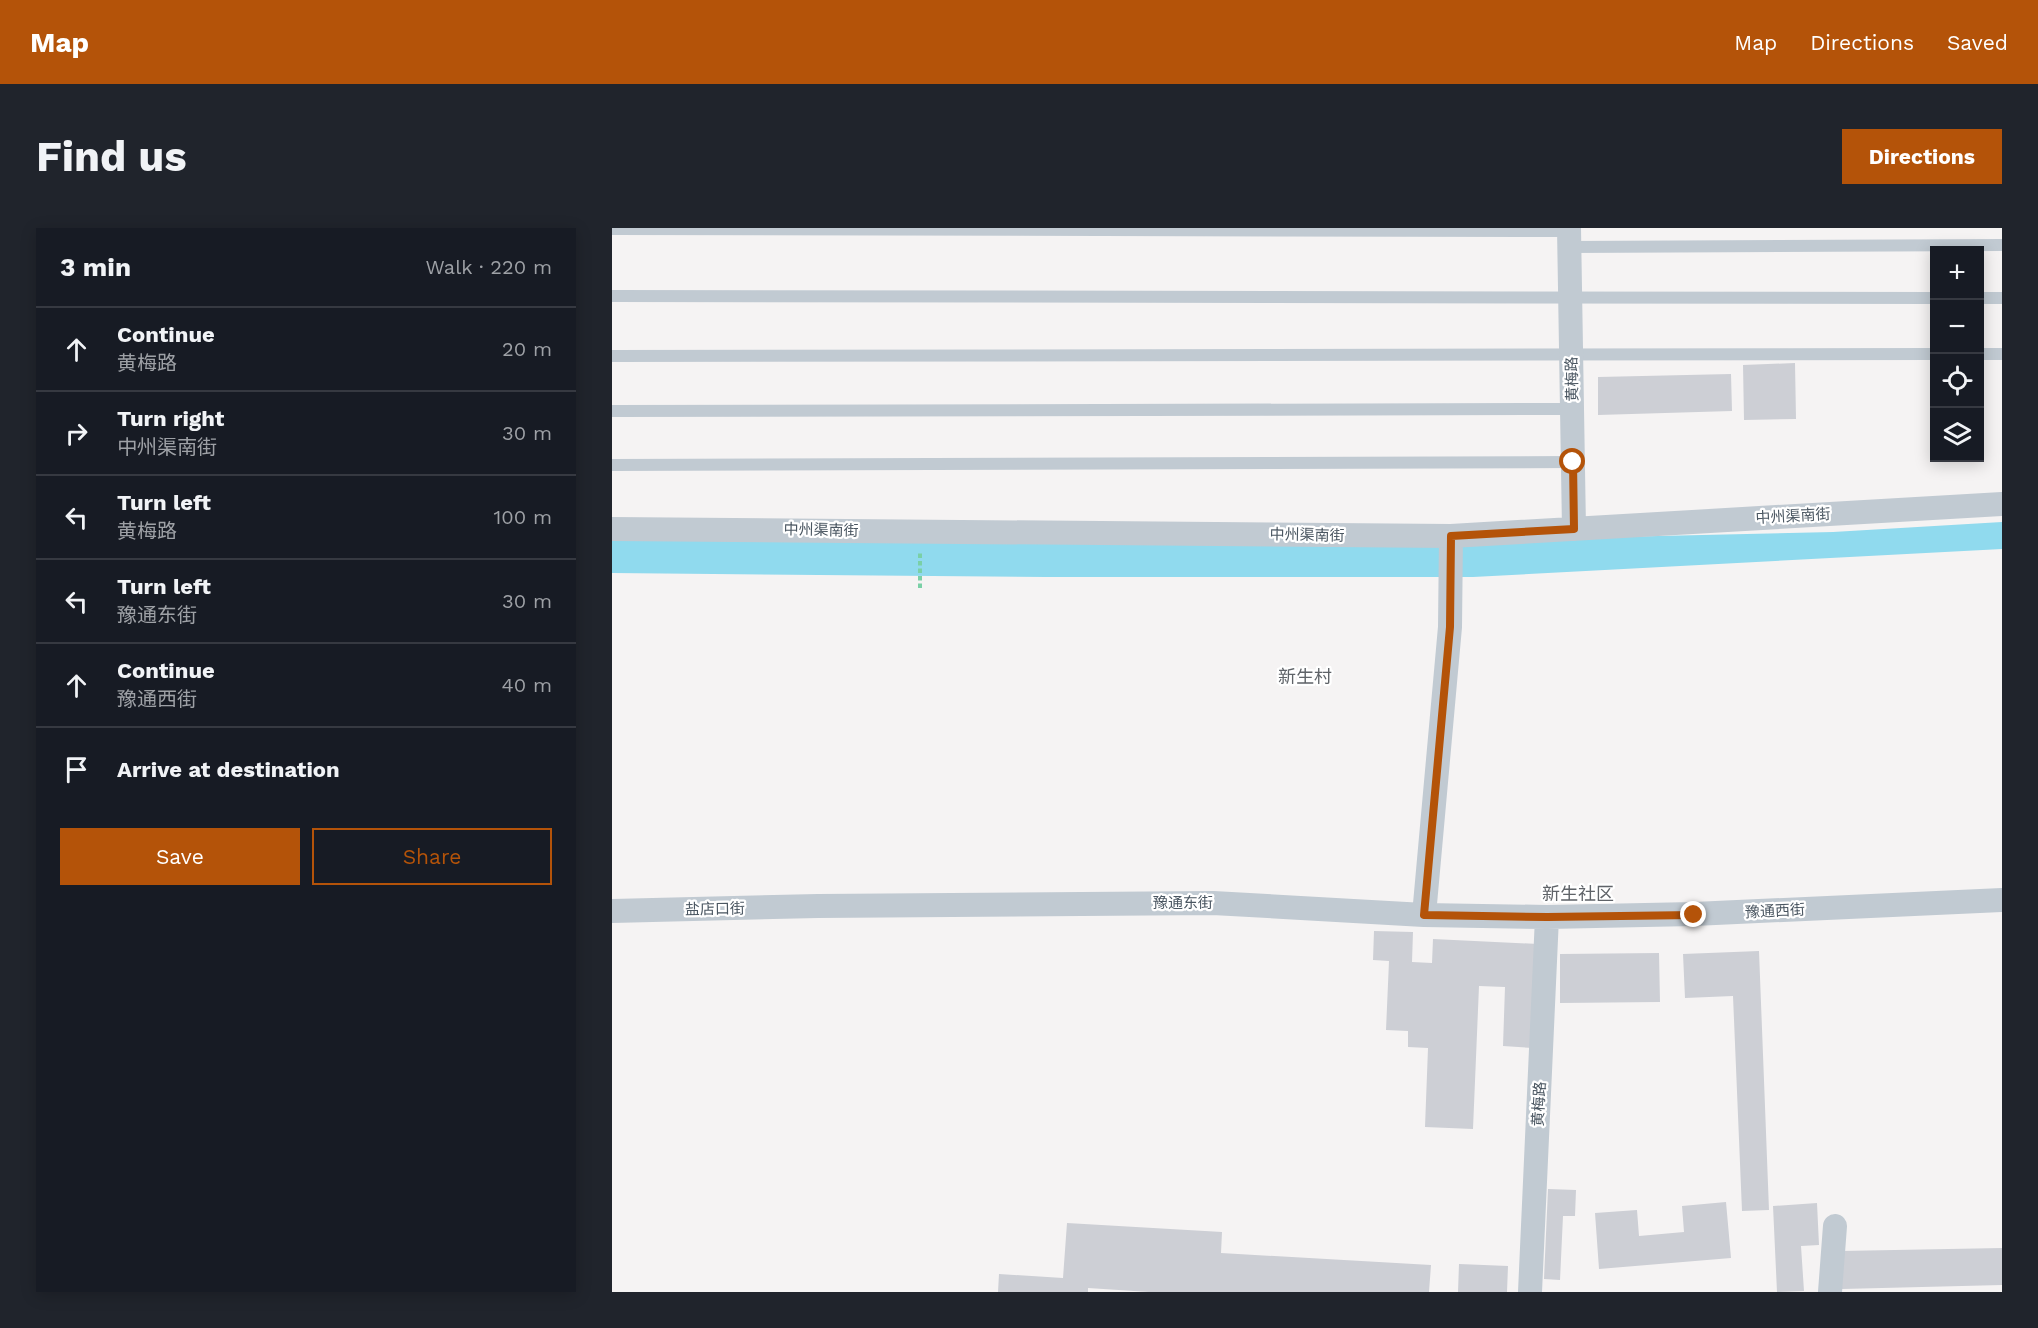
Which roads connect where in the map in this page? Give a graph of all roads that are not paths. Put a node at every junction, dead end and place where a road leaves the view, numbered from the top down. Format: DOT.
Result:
graph roads {
  1 [pos="612,229"];
  2 [pos="1569,235"];
  3 [pos="2002,245"];
  4 [pos="612,296"];
  5 [pos="1570,298"];
  6 [pos="1930,298"];
  7 [pos="1984,298"];
  8 [pos="2002,298"];
  9 [pos="1571,354"];
  10 [pos="1930,354"];
  11 [pos="1984,354"];
  12 [pos="2002,354"];
  13 [pos="612,356"];
  14 [pos="1572,409"];
  15 [pos="612,411"];
  16 [pos="1573,462"];
  17 [pos="612,465"];
  18 [pos="2002,504"];
  19 [pos="612,529"];
  20 [pos="1574,529"];
  21 [pos="1451,536"];
  22 [pos="2002,900"];
  23 [pos="818,906"];
  24 [pos="612,911"];
  25 [pos="1424,915"];
  26 [pos="1547,917"];
  27 [pos="1835,1226"];
  28 [pos="1530,1292"];
  29 [pos="1830,1292"];
  1 -- 2 [label="lane"];
  2 -- 3 [label="lane"];
  2 -- 5 [label="street, 黄梅路"];
  4 -- 5 [label="lane"];
  5 -- 6 [label="lane"];
  5 -- 9 [label="street, 黄梅路"];
  7 -- 8 [label="lane"];
  9 -- 10 [label="lane"];
  9 -- 13 [label="lane"];
  9 -- 14 [label="street, 黄梅路"];
  11 -- 12 [label="lane"];
  14 -- 15 [label="lane"];
  14 -- 16 [label="street, 黄梅路"];
  16 -- 17 [label="lane"];
  16 -- 20 [label="street, 黄梅路"];
  18 -- 20 [label="street, 中州渠南街"];
  19 -- 21 [label="street, 中州渠南街"];
  20 -- 21 [label="street, 中州渠南街"];
  21 -- 25 [label="street"];
  22 -- 26 [label="street, 豫通西街"];
  23 -- 24 [label="street, 盐店口街"];
  23 -- 25 [label="street, 豫通东街"];
  25 -- 26 [label="street, 豫通东街"];
  26 -- 28 [label="street, 黄梅路"];
  27 -- 29 [label="street"];
}
